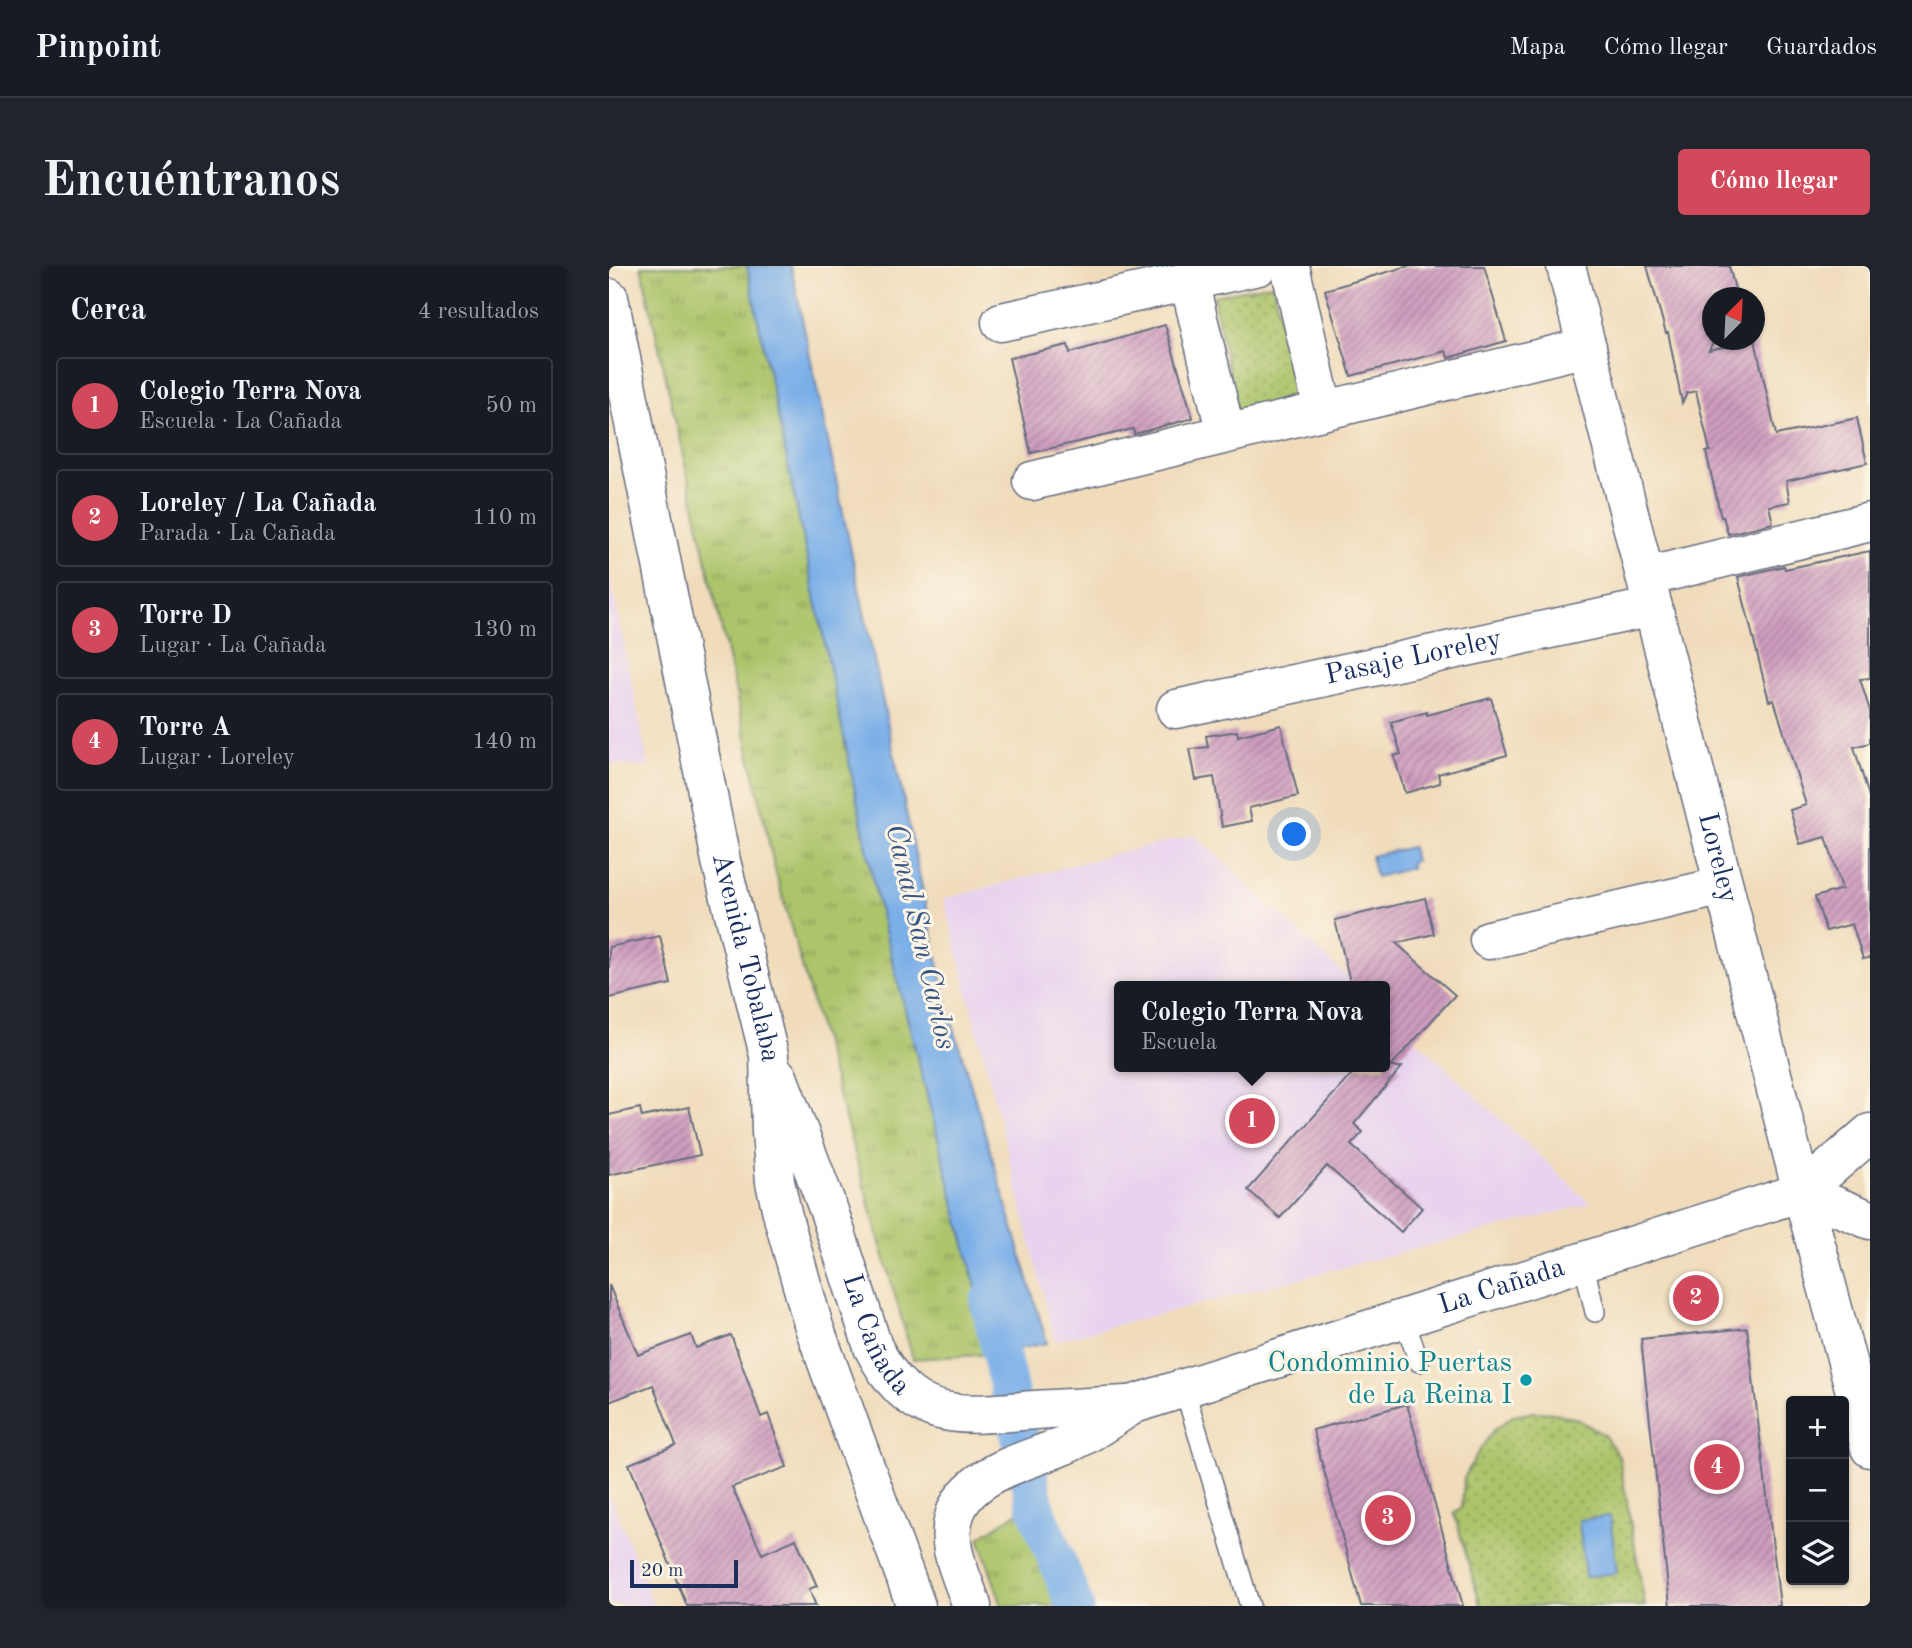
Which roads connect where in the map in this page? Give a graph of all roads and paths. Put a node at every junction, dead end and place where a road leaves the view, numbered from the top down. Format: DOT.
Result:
graph roads {
  1 [pos="1259,266"];
  2 [pos="1290,266"];
  3 [pos="1566,266"];
  4 [pos="1189,281"];
  5 [pos="609,298"];
  6 [pos="1001,322"];
  7 [pos="1587,347"];
  8 [pos="1323,410"];
  9 [pos="1226,434"];
  10 [pos="1032,481"];
  11 [pos="1870,522"];
  12 [pos="1649,592"];
  13 [pos="1176,709"];
  14 [pos="1724,886"];
  15 [pos="1489,940"];
  16 [pos="769,1055"];
  17 [pos="1870,1133"];
  18 [pos="1802,1192"];
  19 [pos="1870,1220"];
  20 [pos="1583,1261"];
  21 [pos="1595,1312"];
  22 [pos="1404,1319"];
  23 [pos="1419,1362"];
  24 [pos="1184,1388"];
  25 [pos="1135,1404"];
  26 [pos="1870,1448"];
  27 [pos="916,1606"];
  28 [pos="972,1606"];
  29 [pos="1250,1606"];
  1 -- 4 [label="main road"];
  2 -- 8 [label="main road"];
  3 -- 7 [label="main road, Loreley"];
  4 -- 6 [label="main road"];
  4 -- 9 [label="main road"];
  5 -- 16 [label="main road, Avenida Tobalaba"];
  7 -- 8 [label="main road"];
  7 -- 12 [label="main road, Loreley"];
  8 -- 9 [label="main road"];
  9 -- 10 [label="main road"];
  11 -- 12 [label="main road, Pasaje Loreley"];
  12 -- 13 [label="main road, Pasaje Loreley"];
  12 -- 14 [label="main road, Loreley"];
  14 -- 15 [label="main road"];
  14 -- 18 [label="main road, Loreley"];
  16 -- 25 [label="main road, La Cañada"];
  16 -- 27 [label="main road, Avenida Tobalaba"];
  17 -- 18 [label="main road"];
  18 -- 19 [label="main road"];
  18 -- 20 [label="main road, La Cañada"];
  18 -- 26 [label="main road, Loreley"];
  20 -- 21 [label="lane"];
  20 -- 22 [label="main road, La Cañada"];
  22 -- 23 [label="lane"];
  22 -- 24 [label="main road, La Cañada"];
  24 -- 25 [label="main road, La Cañada"];
  24 -- 29 [label="lane"];
  25 -- 28 [label="main road, La Cañada"];
}
